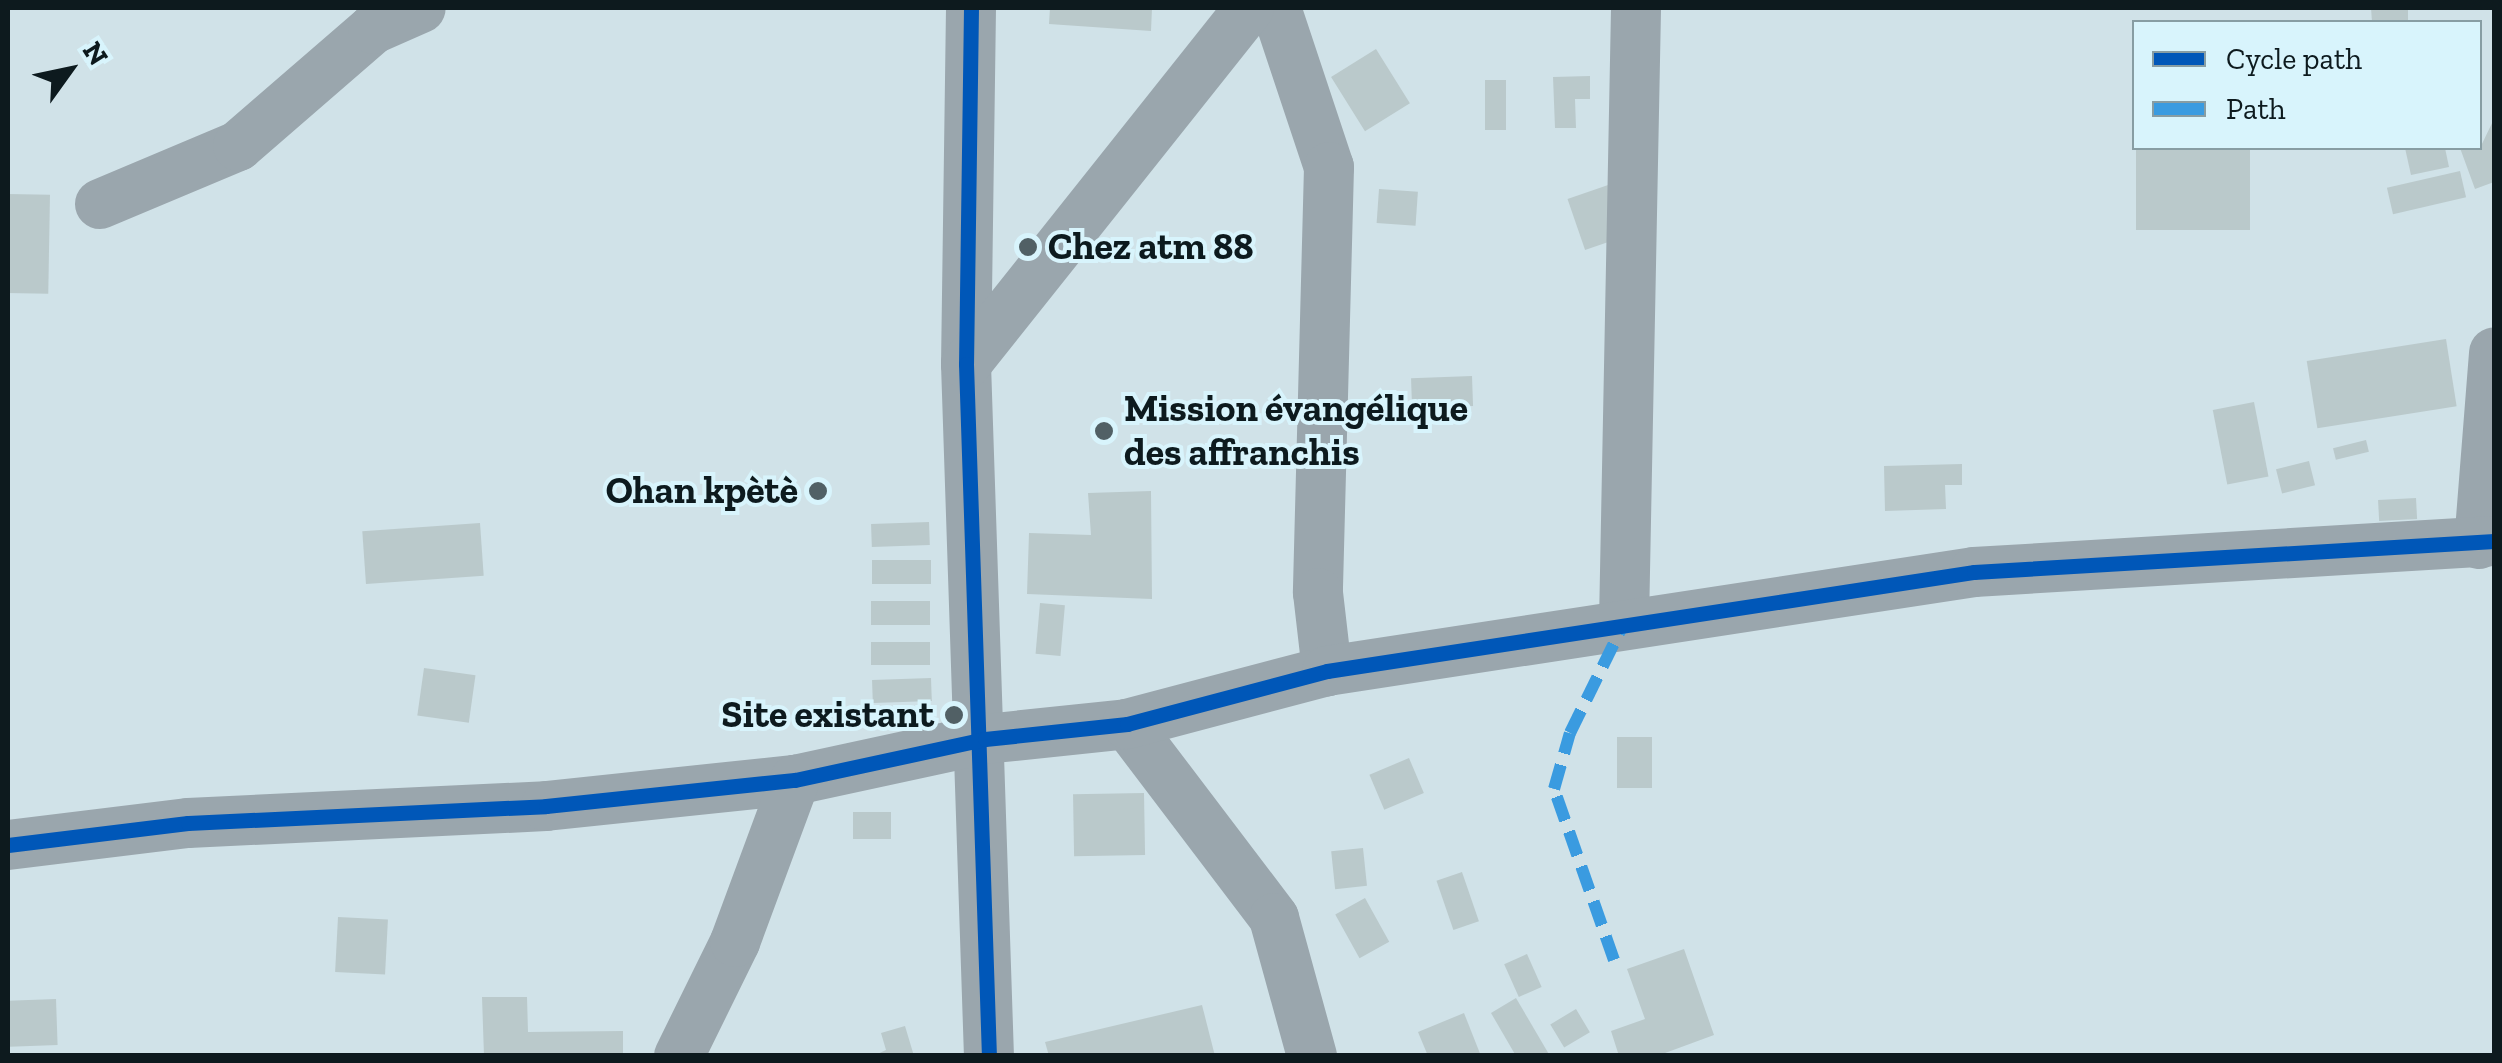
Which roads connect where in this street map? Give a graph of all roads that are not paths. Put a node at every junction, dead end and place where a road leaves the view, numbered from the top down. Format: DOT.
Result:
graph roads {
  1 [pos="421,8"];
  2 [pos="972,8"];
  3 [pos="1249,8"];
  4 [pos="1276,8"];
  5 [pos="1636,8"];
  6 [pos="100,204"];
  7 [pos="2494,353"];
  8 [pos="966,364"];
  9 [pos="2487,543"];
  10 [pos="1624,623"];
  11 [pos="1327,671"];
  12 [pos="1127,724"];
  13 [pos="985,739"];
  14 [pos="795,780"];
  15 [pos="8,845"];
  16 [pos="679,1056"];
  17 [pos="990,1056"];
  18 [pos="1312,1056"];
  1 -- 6 [label="street"];
  2 -- 8 [label="street"];
  3 -- 8 [label="street"];
  4 -- 11 [label="street"];
  5 -- 10 [label="street"];
  7 -- 9 [label="street"];
  8 -- 13 [label="street"];
  9 -- 10 [label="street"];
  10 -- 11 [label="street"];
  11 -- 12 [label="street"];
  12 -- 13 [label="street"];
  12 -- 18 [label="street"];
  13 -- 14 [label="street"];
  13 -- 17 [label="street"];
  14 -- 15 [label="street"];
  14 -- 16 [label="street"];
}
